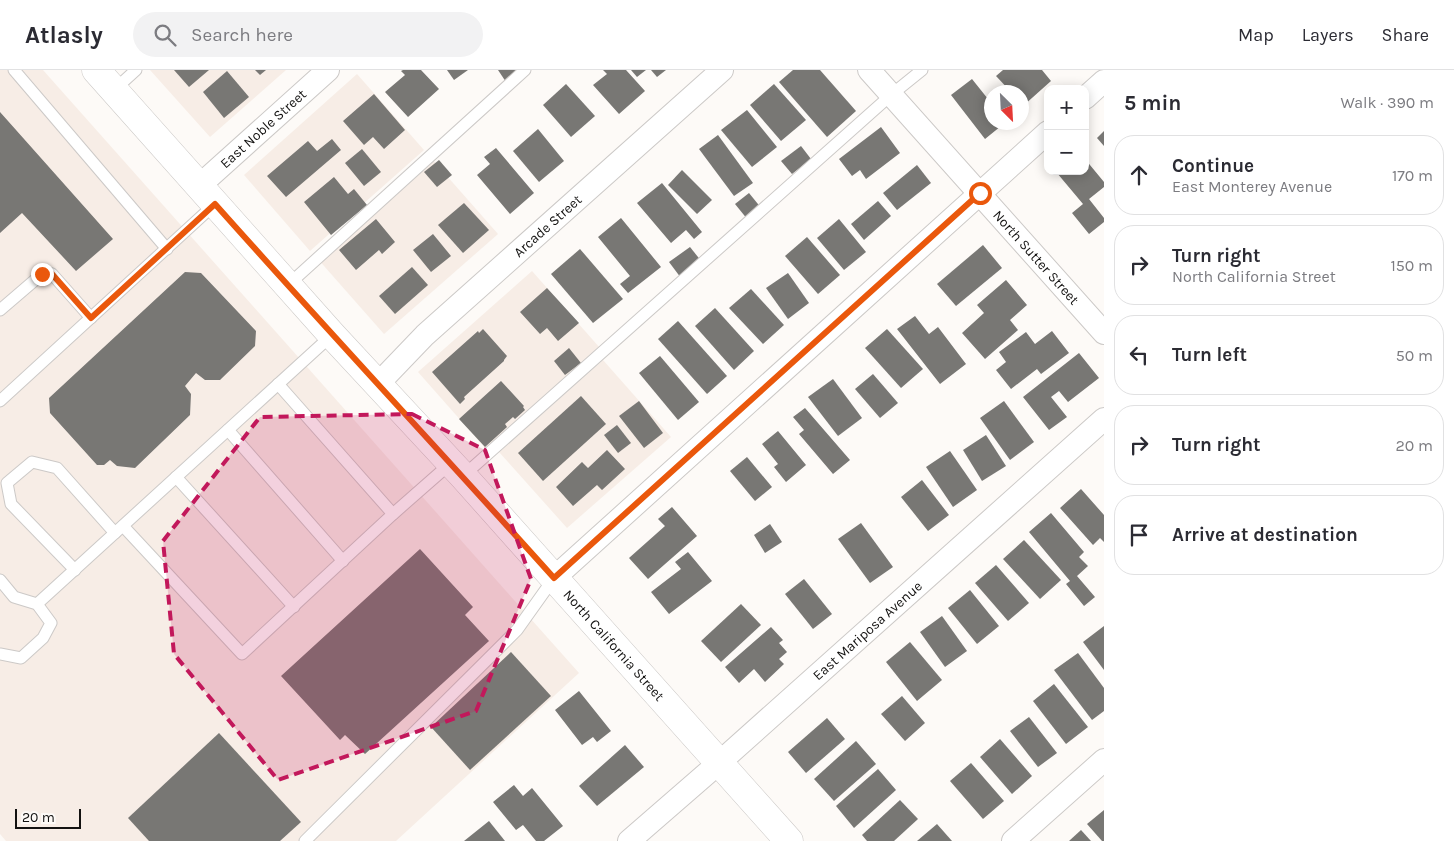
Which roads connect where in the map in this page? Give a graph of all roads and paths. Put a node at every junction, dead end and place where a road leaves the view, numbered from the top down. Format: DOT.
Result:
graph roads {
  1 [pos="14,70"];
  2 [pos="136,70"];
  3 [pos="328,70"];
  4 [pos="525,70"];
  5 [pos="722,70"];
  6 [pos="869,70"];
  7 [pos="922,70"];
  8 [pos="105,80"];
  9 [pos="1104,81"];
  10 [pos="1089,94"];
  11 [pos="891,95"];
  12 [pos="1044,136"];
  13 [pos="980,193"];
  14 [pos="207,195"];
  15 [pos="167,249"];
  16 [pos="288,286"];
  17 [pos="0,310"];
  18 [pos="91,318"];
  19 [pos="1104,333"];
  20 [pos="332,335"];
  21 [pos="278,384"];
  22 [pos="378,384"];
  23 [pos="0,401"];
  24 [pos="1104,419"];
  25 [pos="228,430"];
  26 [pos="457,470"];
  27 [pos="176,477"];
  28 [pos="393,514"];
  29 [pos="119,529"];
  30 [pos="344,561"];
  31 [pos="75,570"];
  32 [pos="554,578"];
  33 [pos="0,580"];
  34 [pos="37,604"];
  35 [pos="294,607"];
  36 [pos="0,654"];
  37 [pos="1104,760"];
  38 [pos="720,762"];
  39 [pos="305,841"];
  40 [pos="629,841"];
  41 [pos="789,841"];
  42 [pos="1013,841"];
  1 -- 15 [label="lane"];
  2 -- 8 [label="lane"];
  3 -- 14 [label="street, East Noble Street"];
  4 -- 16 [label="lane"];
  5 -- 22 [label="street, Arcade Street"];
  6 -- 11 [label="street, North Sutter Street"];
  7 -- 11 [label="lane"];
  8 -- 14 [label="street, North California Street"];
  9 -- 10 [label="street"];
  11 -- 13 [label="street, North Sutter Street"];
  11 -- 26 [label="lane"];
  12 -- 13 [label="street"];
  13 -- 19 [label="street, North Sutter Street"];
  13 -- 32 [label="street"];
  14 -- 15 [label="lane"];
  14 -- 16 [label="street, North California Street"];
  15 -- 18 [label="lane"];
  16 -- 20 [label="street, North California Street"];
  17 -- 18 [label="lane"];
  18 -- 23 [label="lane"];
  20 -- 21 [label="lane"];
  20 -- 22 [label="street, North California Street"];
  21 -- 25 [label="lane"];
  21 -- 28 [label="lane"];
  22 -- 26 [label="street, North California Street"];
  24 -- 38 [label="street, East Mariposa Avenue"];
  25 -- 27 [label="lane"];
  25 -- 30 [label="lane"];
  26 -- 28 [label="lane"];
  26 -- 32 [label="street, North California Street"];
  27 -- 29 [label="lane"];
  27 -- 35 [label="lane"];
  28 -- 30 [label="lane"];
  29 -- 31 [label="lane"];
  29 -- 31 [label="lane"];
  29 -- 35 [label="lane"];
  30 -- 35 [label="lane"];
  31 -- 34 [label="lane"];
  32 -- 38 [label="street, North California Street"];
  32 -- 39 [label="lane"];
  33 -- 34 [label="lane"];
  34 -- 36 [label="lane"];
  37 -- 42 [label="street"];
  38 -- 40 [label="street, East Mariposa Avenue"];
  38 -- 41 [label="street, North California Street"];
}
